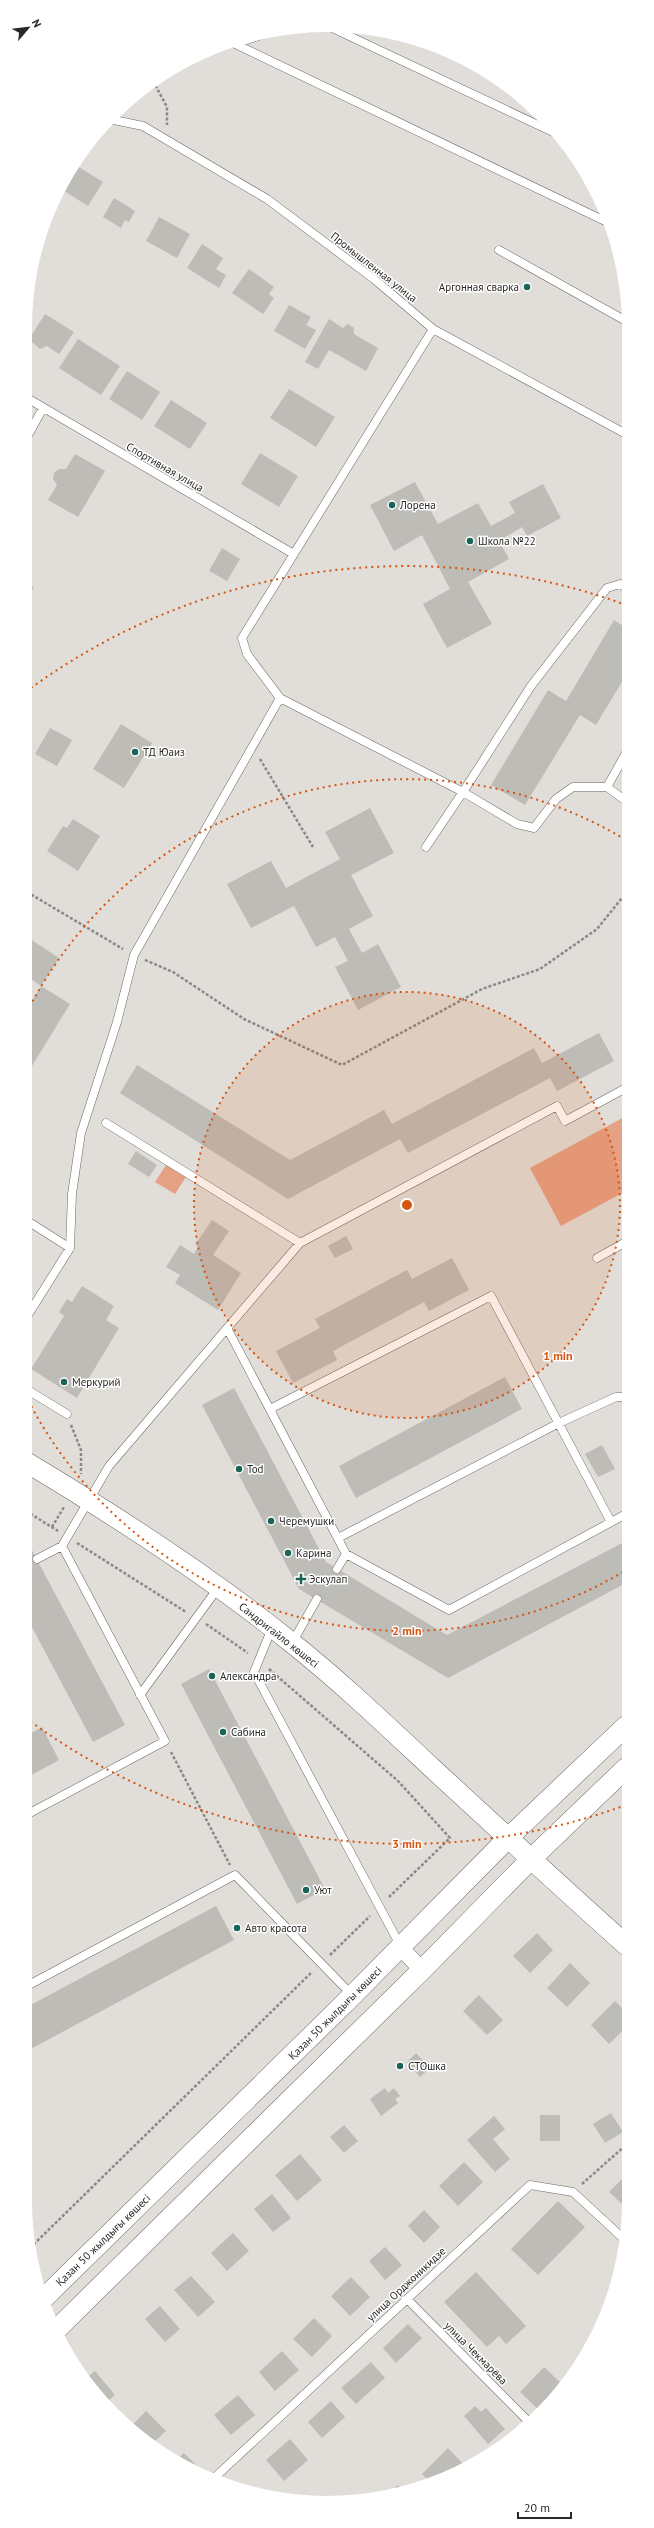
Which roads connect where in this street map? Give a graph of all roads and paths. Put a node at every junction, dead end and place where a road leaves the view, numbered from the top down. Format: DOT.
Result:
graph roads {
  1 [pos="342,33"];
  2 [pos="239,46"];
  3 [pos="156,87"];
  4 [pos="116,120"];
  5 [pos="546,129"];
  6 [pos="168,140"];
  7 [pos="602,220"];
  8 [pos="499,250"];
  9 [pos="622,319"];
  10 [pos="433,329"];
  11 [pos="32,401"];
  12 [pos="43,408"];
  13 [pos="32,428"];
  14 [pos="622,432"];
  15 [pos="292,553"];
  16 [pos="622,585"];
  17 [pos="280,698"];
  18 [pos="253,747"];
  19 [pos="622,761"];
  20 [pos="608,787"];
  21 [pos="463,792"];
  22 [pos="622,798"];
  23 [pos="426,847"];
  24 [pos="313,848"];
  25 [pos="32,895"];
  26 [pos="622,898"];
  27 [pos="134,956"];
  28 [pos="622,1090"];
  29 [pos="106,1123"];
  30 [pos="32,1224"];
  31 [pos="300,1243"];
  32 [pos="622,1244"];
  33 [pos="70,1248"];
  34 [pos="596,1258"];
  35 [pos="34,1305"];
  36 [pos="32,1308"];
  37 [pos="227,1328"];
  38 [pos="32,1393"];
  39 [pos="622,1397"];
  40 [pos="270,1409"];
  41 [pos="67,1414"];
  42 [pos="558,1423"];
  43 [pos="32,1466"];
  44 [pos="82,1495"];
  45 [pos="32,1515"];
  46 [pos="622,1516"];
  47 [pos="611,1522"];
  48 [pos="52,1527"];
  49 [pos="67,1536"];
  50 [pos="338,1538"];
  51 [pos="62,1546"];
  52 [pos="346,1554"];
  53 [pos="37,1559"];
  54 [pos="337,1569"];
  55 [pos="218,1588"];
  56 [pos="317,1599"];
  57 [pos="196,1618"];
  58 [pos="272,1628"];
  59 [pos="292,1643"];
  60 [pos="259,1661"];
  61 [pos="140,1694"];
  62 [pos="622,1730"];
  63 [pos="165,1741"];
  64 [pos="622,1772"];
  65 [pos="32,1812"];
  66 [pos="508,1838"];
  67 [pos="530,1860"];
  68 [pos="236,1875"];
  69 [pos="379,1907"];
  70 [pos="622,1941"];
  71 [pos="401,1948"];
  72 [pos="321,1964"];
  73 [pos="422,1970"];
  74 [pos="32,1983"];
  75 [pos="352,1996"];
  76 [pos="622,2148"];
  77 [pos="573,2192"];
  78 [pos="620,2235"];
  79 [pos="35,2243"];
  80 [pos="48,2295"];
  81 [pos="407,2299"];
  82 [pos="60,2326"];
  83 [pos="526,2419"];
  84 [pos="217,2475"];
  1 -- 5 [label="lane"];
  2 -- 7 [label="lane"];
  3 -- 6 [label="path"];
  4 -- 6 [label="lane, Промышленная улица"];
  6 -- 10 [label="lane, Промышленная улица"];
  8 -- 9 [label="lane"];
  10 -- 14 [label="lane, Промышленная улица"];
  10 -- 15 [label="lane"];
  11 -- 12 [label="lane, Спортивная улица"];
  12 -- 13 [label="lane"];
  12 -- 15 [label="lane, Спортивная улица"];
  15 -- 17 [label="lane"];
  16 -- 21 [label="lane"];
  17 -- 18 [label="lane"];
  17 -- 21 [label="lane"];
  18 -- 24 [label="path"];
  18 -- 27 [label="lane"];
  19 -- 20 [label="lane"];
  20 -- 21 [label="lane"];
  20 -- 22 [label="lane"];
  21 -- 23 [label="lane"];
  25 -- 27 [label="path"];
  26 -- 27 [label="path"];
  27 -- 33 [label="lane"];
  28 -- 31 [label="lane"];
  29 -- 31 [label="lane"];
  30 -- 33 [label="lane"];
  31 -- 37 [label="lane"];
  32 -- 34 [label="lane"];
  33 -- 35 [label="lane"];
  35 -- 36 [label="lane"];
  37 -- 40 [label="lane"];
  37 -- 44 [label="lane"];
  38 -- 41 [label="lane"];
  39 -- 42 [label="lane"];
  40 -- 42 [label="lane"];
  40 -- 50 [label="lane"];
  41 -- 44 [label="path"];
  42 -- 47 [label="lane"];
  42 -- 50 [label="lane"];
  43 -- 44 [label="street, Сандригайло көшесі"];
  44 -- 48 [label="path"];
  44 -- 49 [label="lane"];
  44 -- 55 [label="street, Сандригайло көшесі"];
  45 -- 48 [label="path"];
  46 -- 47 [label="lane"];
  47 -- 52 [label="lane"];
  48 -- 49 [label="path"];
  49 -- 51 [label="lane"];
  49 -- 57 [label="path"];
  50 -- 52 [label="lane"];
  51 -- 53 [label="lane"];
  51 -- 61 [label="lane"];
  52 -- 54 [label="lane"];
  55 -- 57 [label="lane"];
  55 -- 58 [label="street, Сандригайло көшесі"];
  56 -- 59 [label="lane"];
  57 -- 60 [label="path"];
  57 -- 61 [label="lane"];
  58 -- 59 [label="street, Сандригайло көшесі"];
  58 -- 60 [label="lane"];
  59 -- 66 [label="street, Сандригайло көшесі"];
  60 -- 69 [label="lane"];
  60 -- 69 [label="path"];
  61 -- 63 [label="lane"];
  62 -- 66 [label="street, Қазан 50 жылдығы көшесі"];
  63 -- 65 [label="lane"];
  63 -- 68 [label="path"];
  64 -- 67 [label="street"];
  66 -- 67 [label="street, Сандригайло көшесі"];
  66 -- 71 [label="street, Қазан 50 жылдығы көшесі"];
  67 -- 70 [label="street"];
  67 -- 73 [label="street"];
  68 -- 72 [label="lane"];
  68 -- 74 [label="lane"];
  69 -- 71 [label="lane"];
  69 -- 72 [label="path"];
  71 -- 73 [label="street"];
  71 -- 75 [label="street, Қазан 50 жылдығы көшесі"];
  72 -- 75 [label="lane"];
  72 -- 79 [label="path"];
  73 -- 82 [label="street"];
  75 -- 80 [label="street, Қазан 50 жылдығы көшесі"];
  76 -- 77 [label="path"];
  77 -- 78 [label="lane"];
  77 -- 81 [label="lane, улица Орджоникидзе"];
  81 -- 83 [label="lane, улица Чекмарёва"];
  81 -- 84 [label="lane, улица Орджоникидзе"];
}
